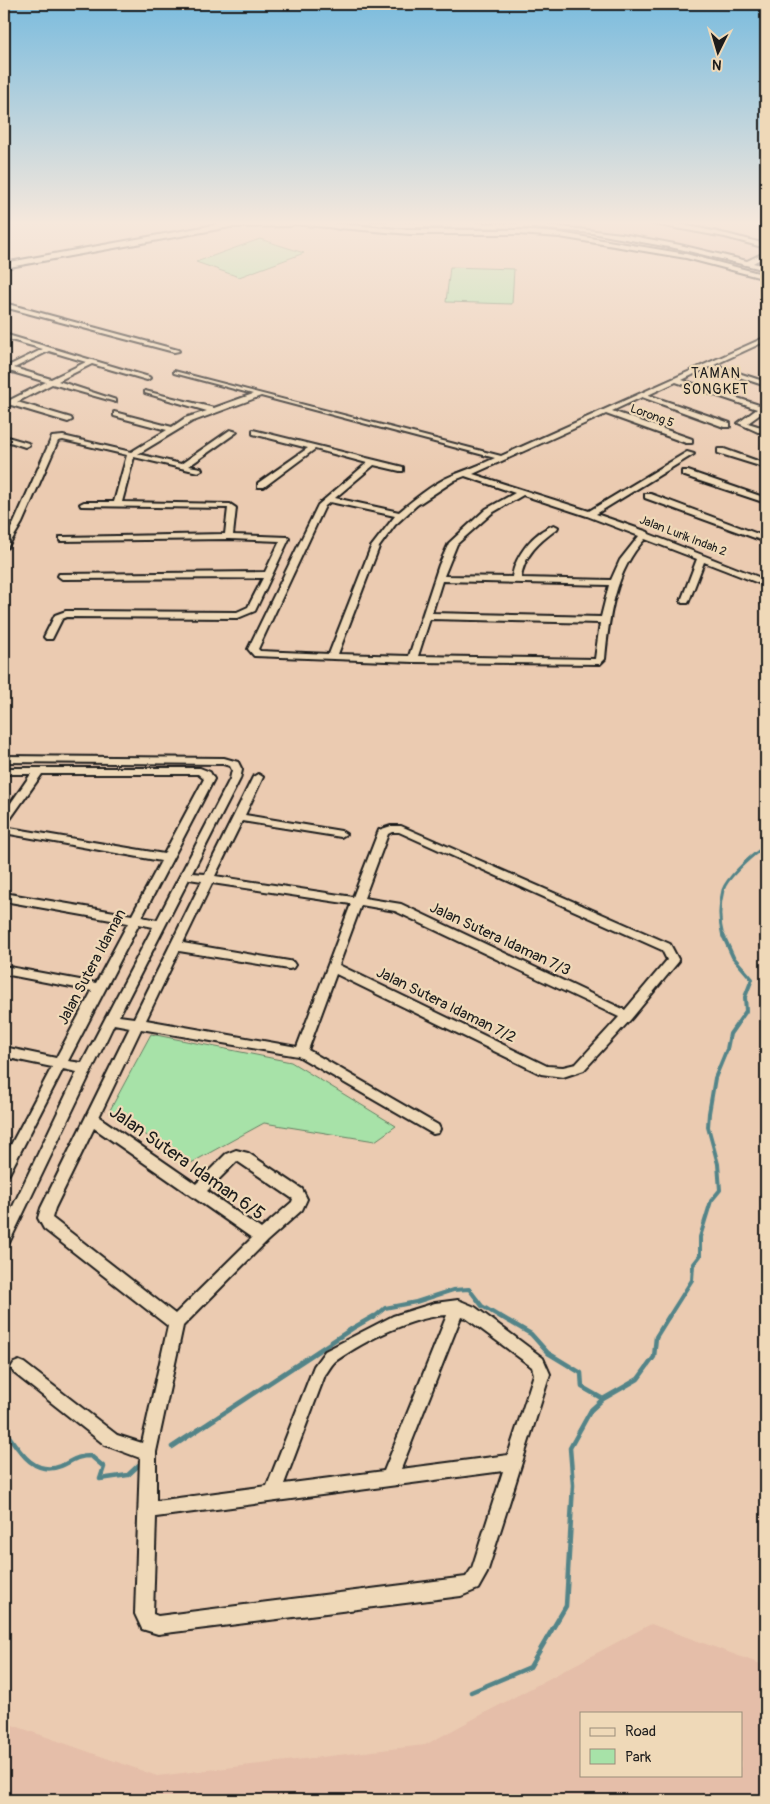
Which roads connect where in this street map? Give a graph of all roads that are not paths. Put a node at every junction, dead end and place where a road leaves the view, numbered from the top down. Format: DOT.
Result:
graph roads {
  1 [pos="8,306"];
  2 [pos="4,336"];
  3 [pos="766,339"];
  4 [pos="758,343"];
  5 [pos="766,346"];
  6 [pos="49,350"];
  7 [pos="176,351"];
  8 [pos="91,362"];
  9 [pos="708,365"];
  10 [pos="718,368"];
  11 [pos="5,369"];
  12 [pos="176,372"];
  13 [pos="148,378"];
  14 [pos="676,380"];
  15 [pos="52,382"];
  16 [pos="766,384"];
  17 [pos="147,392"];
  18 [pos="262,394"];
  19 [pos="642,395"];
  20 [pos="114,401"];
  21 [pos="7,405"];
  22 [pos="764,408"];
  23 [pos="213,410"];
  24 [pos="606,411"];
  25 [pos="117,414"];
  26 [pos="68,420"];
  27 [pos="727,425"];
  28 [pos="173,429"];
  29 [pos="760,430"];
  30 [pos="233,432"];
  31 [pos="256,432"];
  32 [pos="4,438"];
  33 [pos="689,441"];
  34 [pos="25,445"];
  35 [pos="314,447"];
  36 [pos="721,451"];
  37 [pos="690,454"];
  38 [pos="131,455"];
  39 [pos="502,458"];
  40 [pos="373,462"];
  41 [pos="183,466"];
  42 [pos="766,466"];
  43 [pos="400,469"];
  44 [pos="198,470"];
  45 [pos="685,473"];
  46 [pos="464,474"];
  47 [pos="262,485"];
  48 [pos="522,492"];
  49 [pos="648,496"];
  50 [pos="328,499"];
  51 [pos="766,501"];
  52 [pos="84,504"];
  53 [pos="117,504"];
  54 [pos="590,514"];
  55 [pos="400,515"];
  56 [pos="554,527"];
  57 [pos="644,534"];
  58 [pos="222,537"];
  59 [pos="63,539"];
  60 [pos="766,540"];
  61 [pos="4,546"];
  62 [pos="702,557"];
  63 [pos="268,575"];
  64 [pos="62,576"];
  65 [pos="440,578"];
  66 [pos="516,580"];
  67 [pos="615,583"];
  68 [pos="766,583"];
  69 [pos="685,600"];
  70 [pos="427,616"];
  71 [pos="606,620"];
  72 [pos="48,637"];
  73 [pos="333,656"];
  74 [pos="413,659"];
  75 [pos="4,759"];
  76 [pos="4,771"];
  77 [pos="38,772"];
  78 [pos="258,777"];
  79 [pos="239,817"];
  80 [pos="4,820"];
  81 [pos="4,830"];
  82 [pos="340,834"];
  83 [pos="167,858"];
  84 [pos="184,875"];
  85 [pos="209,878"];
  86 [pos="4,896"];
  87 [pos="358,900"];
  88 [pos="136,920"];
  89 [pos="159,924"];
  90 [pos="174,946"];
  91 [pos="289,965"];
  92 [pos="334,967"];
  93 [pos="4,970"];
  94 [pos="99,988"];
  95 [pos="627,1016"];
  96 [pos="111,1019"];
  97 [pos="138,1023"];
  98 [pos="4,1052"];
  99 [pos="300,1052"];
  100 [pos="60,1064"];
  101 [pos="85,1069"];
  102 [pos="91,1120"];
  103 [pos="433,1129"];
  104 [pos="4,1170"];
  105 [pos="197,1192"];
  106 [pos="262,1237"];
  107 [pos="4,1239"];
  108 [pos="458,1307"];
  109 [pos="176,1323"];
  110 [pos="20,1368"];
  111 [pos="148,1452"];
  112 [pos="514,1462"];
  113 [pos="389,1478"];
  114 [pos="272,1494"];
  115 [pos="148,1510"];
  1 -- 7 [label="street"];
  2 -- 6 [label="street"];
  3 -- 4 [label="street"];
  4 -- 5 [label="street"];
  4 -- 9 [label="street"];
  5 -- 10 [label="street"];
  6 -- 8 [label="street"];
  6 -- 11 [label="street"];
  8 -- 13 [label="street"];
  8 -- 15 [label="street"];
  9 -- 10 [label="street"];
  9 -- 14 [label="street"];
  10 -- 16 [label="street"];
  11 -- 15 [label="street"];
  12 -- 18 [label="street"];
  14 -- 19 [label="street"];
  14 -- 22 [label="street"];
  15 -- 20 [label="street"];
  15 -- 21 [label="street"];
  17 -- 23 [label="street"];
  18 -- 23 [label="street"];
  18 -- 39 [label="street"];
  19 -- 24 [label="street"];
  19 -- 27 [label="street"];
  21 -- 26 [label="street"];
  22 -- 29 [label="street"];
  23 -- 28 [label="street"];
  24 -- 33 [label="street, Lorong 5"];
  24 -- 39 [label="street"];
  25 -- 28 [label="street"];
  28 -- 38 [label="street"];
  30 -- 41 [label="street"];
  31 -- 35 [label="street"];
  32 -- 34 [label="street"];
  35 -- 40 [label="street"];
  35 -- 47 [label="street"];
  36 -- 42 [label="street"];
  37 -- 54 [label="street"];
  38 -- 41 [label="street"];
  38 -- 53 [label="street"];
  38 -- 61 [label="street"];
  39 -- 46 [label="street"];
  40 -- 43 [label="street"];
  40 -- 50 [label="street"];
  41 -- 44 [label="street"];
  45 -- 51 [label="street"];
  46 -- 48 [label="street, Jalan Lurik Indah 2"];
  46 -- 55 [label="street"];
  48 -- 54 [label="street, Jalan Lurik Indah 2"];
  48 -- 65 [label="street"];
  49 -- 60 [label="street"];
  50 -- 55 [label="street"];
  50 -- 73 [label="street"];
  52 -- 53 [label="street"];
  53 -- 58 [label="street"];
  54 -- 57 [label="street, Jalan Lurik Indah 2"];
  55 -- 73 [label="street"];
  56 -- 66 [label="street"];
  57 -- 62 [label="street, Jalan Lurik Indah 2"];
  57 -- 67 [label="street"];
  58 -- 59 [label="street"];
  58 -- 63 [label="street"];
  62 -- 68 [label="street, Jalan Lurik Indah 2"];
  62 -- 69 [label="street"];
  63 -- 64 [label="street"];
  63 -- 72 [label="street"];
  65 -- 66 [label="street"];
  65 -- 70 [label="street"];
  66 -- 67 [label="street"];
  67 -- 71 [label="street"];
  70 -- 71 [label="street"];
  70 -- 74 [label="street"];
  71 -- 74 [label="street"];
  73 -- 74 [label="street"];
  75 -- 84 [label="street"];
  76 -- 77 [label="street"];
  77 -- 80 [label="street"];
  77 -- 83 [label="street, Jalan Sutera Idaman"];
  78 -- 79 [label="street"];
  79 -- 82 [label="street"];
  79 -- 85 [label="street"];
  81 -- 83 [label="street"];
  83 -- 88 [label="street, Jalan Sutera Idaman"];
  84 -- 85 [label="street, Jalan Sutera Idaman 7/3"];
  84 -- 89 [label="street"];
  85 -- 87 [label="street, Jalan Sutera Idaman 7/3"];
  85 -- 90 [label="street"];
  86 -- 88 [label="street"];
  87 -- 92 [label="street"];
  87 -- 95 [label="street, Jalan Sutera Idaman 7/3"];
  87 -- 95 [label="street"];
  88 -- 89 [label="street"];
  88 -- 94 [label="street, Jalan Sutera Idaman"];
  89 -- 96 [label="street"];
  90 -- 91 [label="street"];
  90 -- 97 [label="street"];
  92 -- 95 [label="street, Jalan Sutera Idaman 7/2"];
  92 -- 99 [label="street"];
  93 -- 94 [label="street"];
  94 -- 100 [label="street, Jalan Sutera Idaman"];
  96 -- 97 [label="street"];
  96 -- 101 [label="street"];
  97 -- 99 [label="street"];
  97 -- 102 [label="street"];
  98 -- 100 [label="street"];
  99 -- 103 [label="street"];
  100 -- 101 [label="street"];
  100 -- 104 [label="street, Jalan Sutera Idaman"];
  101 -- 107 [label="street"];
  102 -- 105 [label="street, Jalan Sutera Idaman 6/5"];
  102 -- 109 [label="street"];
  105 -- 106 [label="street, Jalan Sutera Idaman 6/5"];
  105 -- 106 [label="street"];
  106 -- 109 [label="street"];
  108 -- 112 [label="street"];
  108 -- 113 [label="street"];
  108 -- 114 [label="street"];
  109 -- 111 [label="street"];
  110 -- 111 [label="street"];
  111 -- 115 [label="street"];
  112 -- 113 [label="street"];
  112 -- 115 [label="street"];
  113 -- 114 [label="street"];
  114 -- 115 [label="street"];
}
